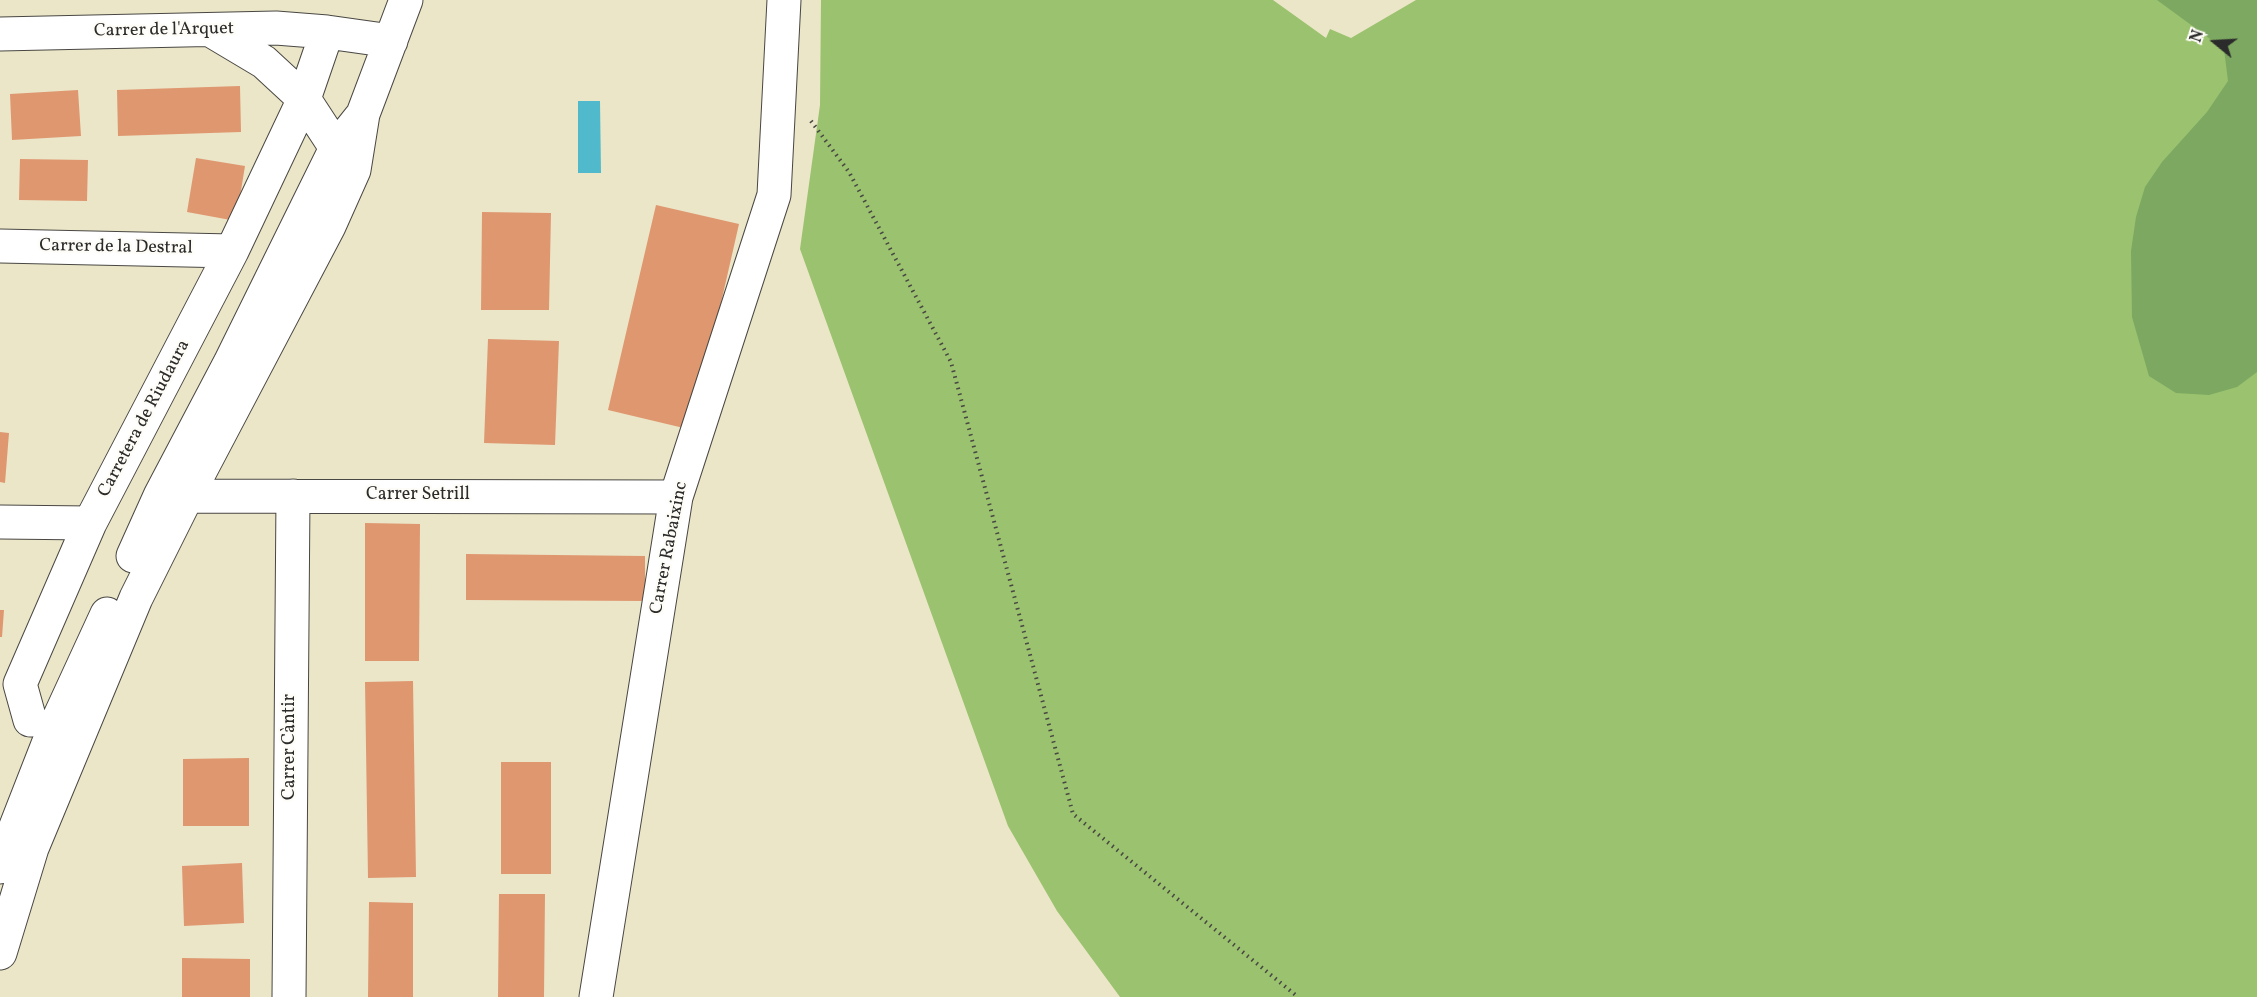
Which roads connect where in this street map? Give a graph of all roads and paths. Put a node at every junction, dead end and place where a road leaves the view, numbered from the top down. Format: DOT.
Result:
graph roads {
  1 [pos="406,0"];
  2 [pos="784,0"];
  3 [pos="212,31"];
  4 [pos="327,32"];
  5 [pos="0,34"];
  6 [pos="392,41"];
  7 [pos="780,79"];
  8 [pos="304,99"];
  9 [pos="363,114"];
  10 [pos="336,148"];
  11 [pos="0,246"];
  12 [pos="232,251"];
  13 [pos="173,496"];
  14 [pos="293,496"];
  15 [pos="676,496"];
  16 [pos="0,522"];
  17 [pos="90,523"];
  18 [pos="40,726"];
  19 [pos="0,867"];
  20 [pos="0,953"];
  21 [pos="290,997"];
  22 [pos="596,997"];
  23 [pos="1298,997"];
  1 -- 6 [label="street"];
  2 -- 7 [label="street, Carrer Rabaixinc"];
  3 -- 4 [label="street, Carrer de l'Arquet"];
  3 -- 5 [label="street, Carrer de l'Arquet"];
  3 -- 8 [label="street"];
  4 -- 6 [label="street, Carrer de l'Arquet"];
  4 -- 8 [label="street, Carretera de Riudaura"];
  6 -- 9 [label="street"];
  7 -- 15 [label="street, Carrer Rabaixinc"];
  7 -- 23 [label="path"];
  8 -- 10 [label="street"];
  8 -- 12 [label="street, Carretera de Riudaura"];
  9 -- 10 [label="street"];
  9 -- 13 [label="street"];
  10 -- 13 [label="street"];
  11 -- 12 [label="street, Carrer de la Destral"];
  12 -- 17 [label="street, Carretera de Riudaura"];
  13 -- 14 [label="street, Carrer Setrill"];
  13 -- 18 [label="street"];
  14 -- 15 [label="street, Carrer Setrill"];
  14 -- 21 [label="street, Carrer Càntir"];
  15 -- 22 [label="street, Carrer Rabaixinc"];
  16 -- 17 [label="street"];
  17 -- 18 [label="street, Carretera de Riudaura"];
  18 -- 19 [label="street"];
  18 -- 20 [label="street"];
}
